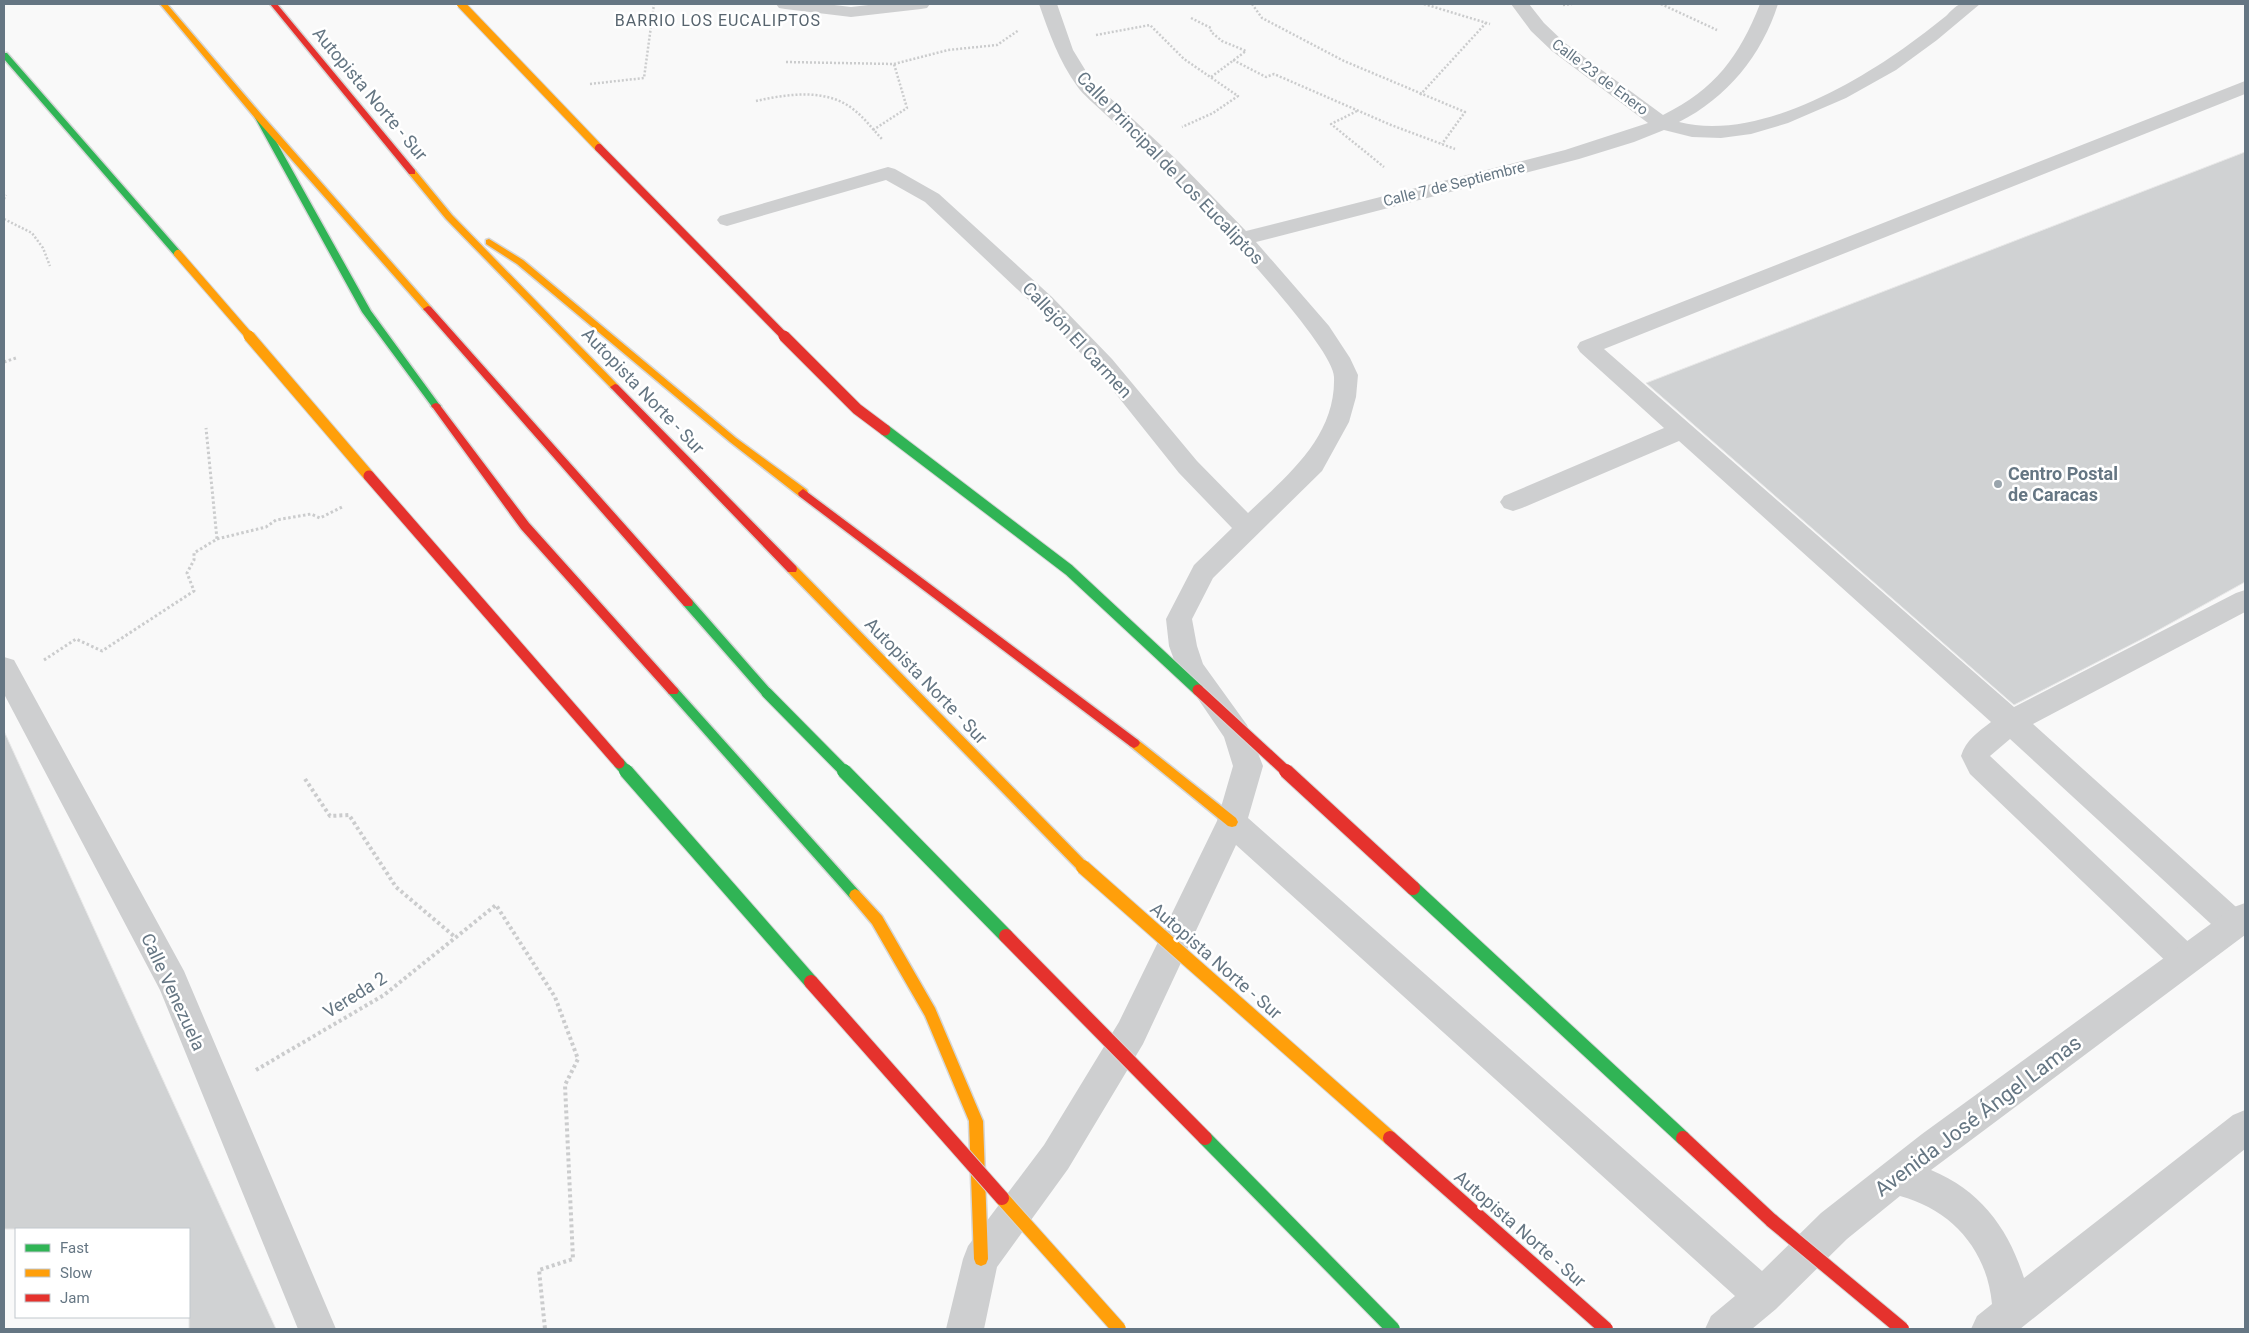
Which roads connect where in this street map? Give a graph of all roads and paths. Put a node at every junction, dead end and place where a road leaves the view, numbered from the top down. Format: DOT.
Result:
graph roads {
  1 [pos="163,4"];
  2 [pos="273,4"];
  3 [pos="461,4"];
  4 [pos="785,4"];
  5 [pos="921,4"];
  6 [pos="1252,4"];
  7 [pos="1424,4"];
  8 [pos="1520,4"];
  9 [pos="1661,4"];
  10 [pos="1769,4"];
  11 [pos="1971,4"];
  12 [pos="1048,5"];
  13 [pos="1191,18"];
  14 [pos="1486,23"];
  15 [pos="1542,33"];
  16 [pos="1062,42"];
  17 [pos="1754,42"];
  18 [pos="4,55"];
  19 [pos="1233,60"];
  20 [pos="786,62"];
  21 [pos="894,64"];
  22 [pos="1210,77"];
  23 [pos="2245,87"];
  24 [pos="1420,95"];
  25 [pos="756,101"];
  26 [pos="1357,111"];
  27 [pos="258,116"];
  28 [pos="1664,124"];
  29 [pos="873,130"];
  30 [pos="1147,143"];
  31 [pos="1442,144"];
  32 [pos="1502,172"];
  33 [pos="888,173"];
  34 [pos="1416,194"];
  35 [pos="6,195"];
  36 [pos="4,199"];
  37 [pos="449,217"];
  38 [pos="4,219"];
  39 [pos="727,220"];
  40 [pos="8,224"];
  41 [pos="4,225"];
  42 [pos="1242,239"];
  43 [pos="50,266"];
  44 [pos="16,358"];
  45 [pos="4,362"];
  46 [pos="206,428"];
  47 [pos="1682,430"];
  48 [pos="1513,502"];
  49 [pos="349,504"];
  50 [pos="1247,528"];
  51 [pos="217,539"];
  52 [pos="2245,600"];
  53 [pos="8,674"];
  54 [pos="2011,722"];
  55 [pos="305,779"];
  56 [pos="1232,822"];
  57 [pos="2240,921"];
  58 [pos="455,937"];
  59 [pos="2186,960"];
  60 [pos="218,1093"];
  61 [pos="2245,1127"];
  62 [pos="1896,1177"];
  63 [pos="981,1259"];
  64 [pos="1763,1296"];
  65 [pos="2001,1321"];
  66 [pos="317,1329"];
  67 [pos="545,1329"];
  68 [pos="965,1329"];
  69 [pos="1119,1329"];
  70 [pos="1393,1329"];
  71 [pos="1606,1329"];
  72 [pos="1724,1329"];
  73 [pos="1902,1329"];
  1 -- 27 [label="highway"];
  2 -- 37 [label="highway, Autopista Norte - Sur"];
  3 -- 73 [label="highway, bridge"];
  4 -- 5 [label="street"];
  6 -- 24 [label="path"];
  7 -- 14 [label="path"];
  8 -- 15 [label="street, Calle 23 de Enero"];
  9 -- 17 [label="path"];
  10 -- 17 [label="street, Calle 7 de Septiembre"];
  11 -- 28 [label="street"];
  12 -- 16 [label="street, Calle Principal de Los Eucaliptos"];
  12 -- 21 [label="path"];
  13 -- 19 [label="path"];
  14 -- 15 [label="path"];
  14 -- 24 [label="path"];
  15 -- 28 [label="street, Calle 23 de Enero"];
  16 -- 22 [label="path"];
  16 -- 30 [label="street, Calle Principal de Los Eucaliptos"];
  17 -- 28 [label="street, Calle 7 de Septiembre"];
  18 -- 69 [label="highway, bridge"];
  19 -- 22 [label="path"];
  19 -- 26 [label="path"];
  20 -- 21 [label="path"];
  21 -- 29 [label="path"];
  22 -- 30 [label="path"];
  23 -- 47 [label="street"];
  24 -- 31 [label="path"];
  25 -- 29 [label="path"];
  26 -- 31 [label="path"];
  26 -- 34 [label="path"];
  27 -- 63 [label="highway"];
  27 -- 70 [label="highway, bridge"];
  28 -- 32 [label="street, Calle 7 de Septiembre"];
  29 -- 33 [label="path"];
  30 -- 42 [label="street, Calle Principal de Los Eucaliptos"];
  31 -- 32 [label="path"];
  32 -- 34 [label="street, Calle 7 de Septiembre"];
  33 -- 39 [label="street"];
  33 -- 50 [label="street, Callejón El Carmen"];
  34 -- 42 [label="street, Calle 7 de Septiembre"];
  35 -- 36 [label="path"];
  37 -- 56 [label="highway"];
  37 -- 71 [label="highway, Autopista Norte - Sur, bridge"];
  38 -- 40 [label="path"];
  40 -- 41 [label="path"];
  40 -- 43 [label="path"];
  42 -- 50 [label="street, Calle Principal de Los Eucaliptos"];
  44 -- 45 [label="path"];
  46 -- 51 [label="path"];
  47 -- 48 [label="street"];
  47 -- 54 [label="street"];
  49 -- 51 [label="path"];
  50 -- 56 [label="street, Calle Principal de Los Eucaliptos"];
  51 -- 53 [label="path"];
  52 -- 54 [label="street"];
  53 -- 60 [label="street, Calle Venezuela"];
  54 -- 57 [label="street"];
  54 -- 59 [label="street"];
  55 -- 58 [label="path"];
  56 -- 63 [label="street, Calle Principal de Los Eucaliptos"];
  56 -- 64 [label="street"];
  57 -- 59 [label="street, Avenida José Ángel Lamas"];
  58 -- 60 [label="path, Vereda 2"];
  58 -- 67 [label="path, Vereda 2"];
  59 -- 62 [label="street, Avenida José Ángel Lamas"];
  60 -- 66 [label="street, Calle Venezuela"];
  61 -- 65 [label="street"];
  62 -- 64 [label="street, Avenida José Ángel Lamas"];
  62 -- 65 [label="street"];
  63 -- 68 [label="street, Calle Principal de Los Eucaliptos"];
  64 -- 72 [label="street, Avenida José Ángel Lamas"];
}
